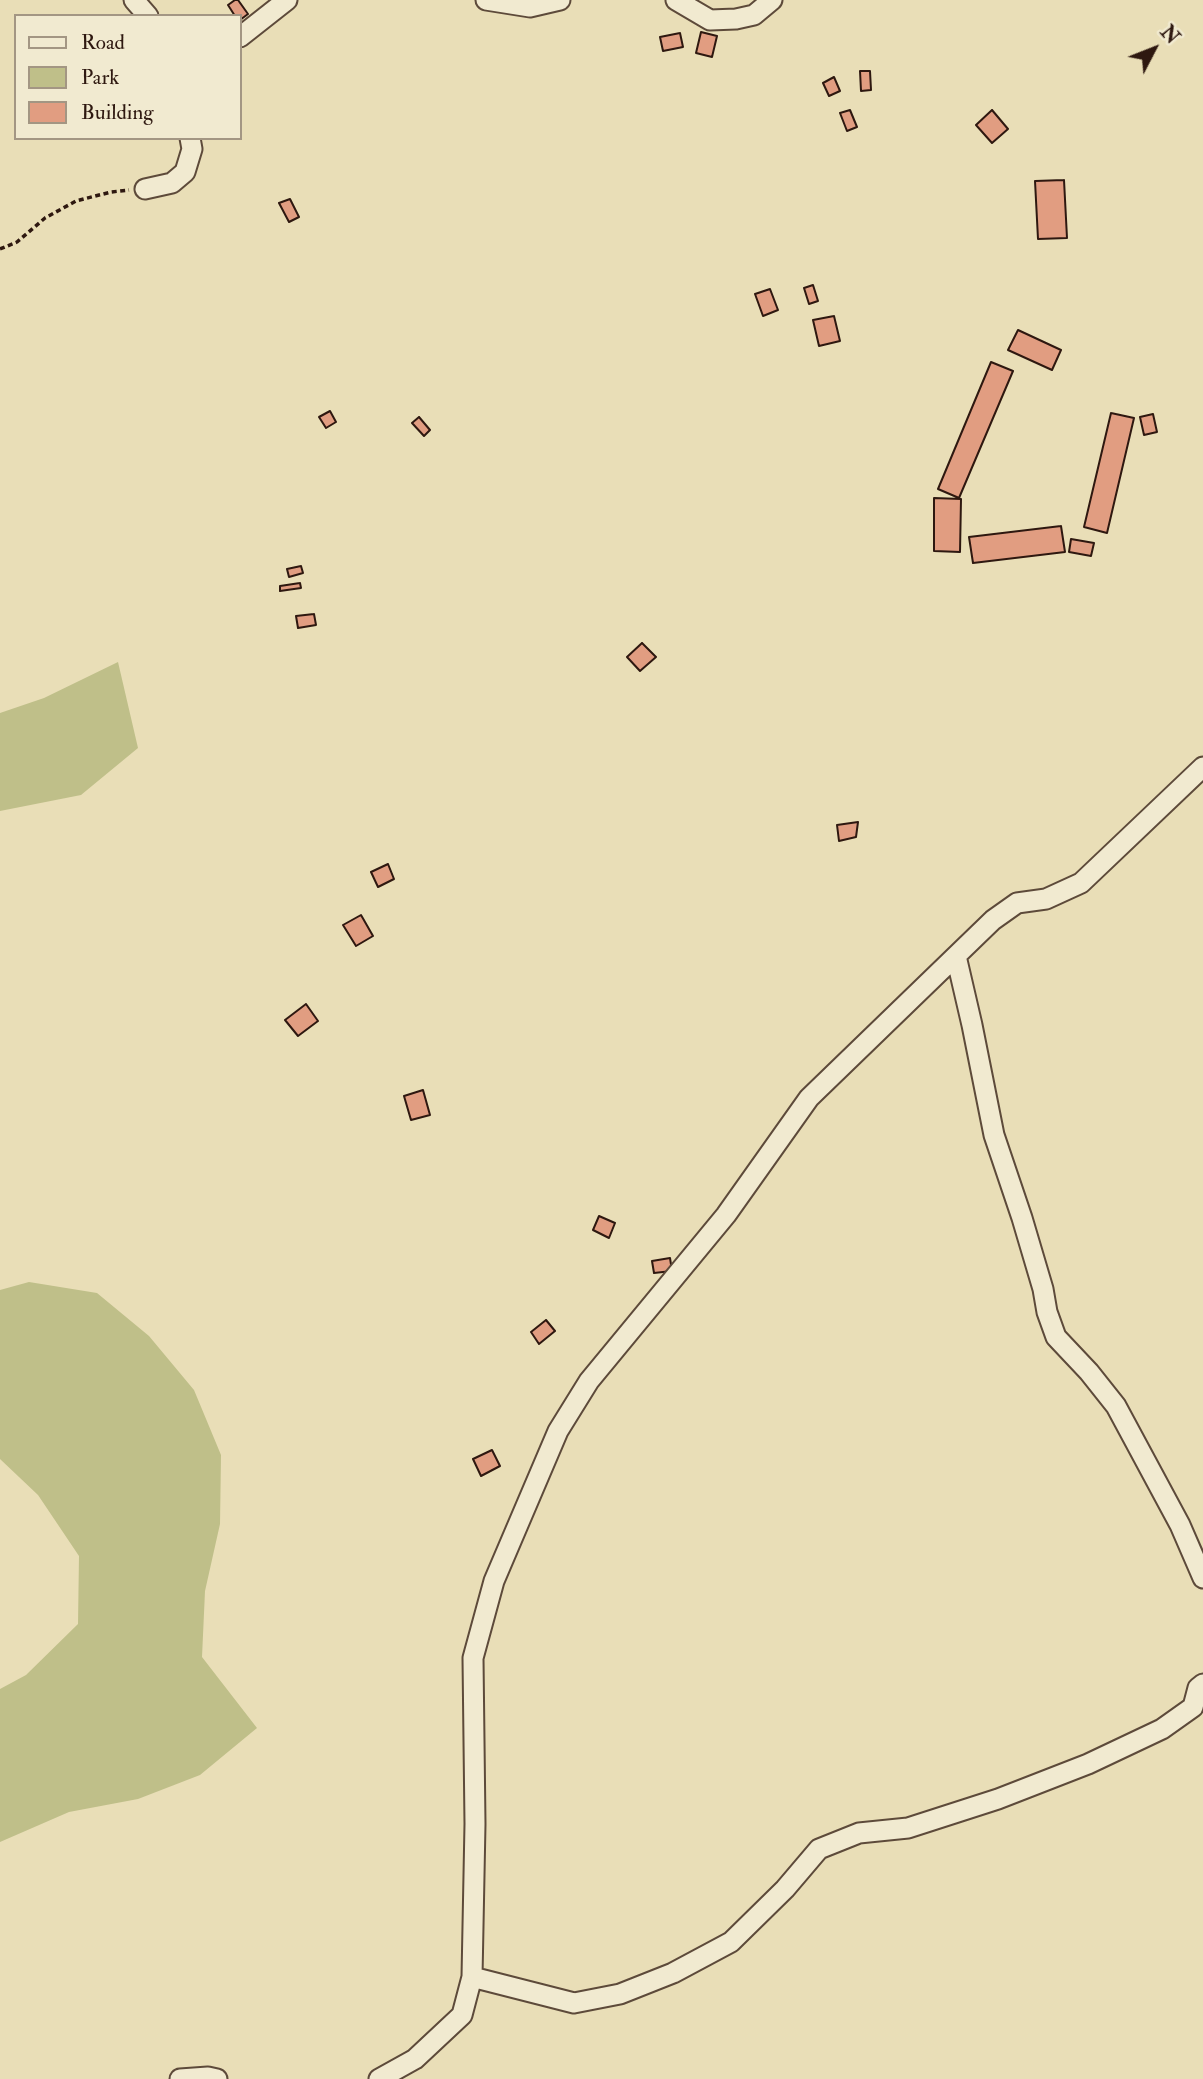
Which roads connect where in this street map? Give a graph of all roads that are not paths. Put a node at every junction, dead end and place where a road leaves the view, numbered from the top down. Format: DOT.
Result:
graph roads {
  1 [pos="134,0"];
  2 [pos="287,0"];
  3 [pos="486,0"];
  4 [pos="560,0"];
  5 [pos="676,0"];
  6 [pos="772,0"];
  7 [pos="146,14"];
  8 [pos="242,35"];
  9 [pos="190,140"];
  10 [pos="145,189"];
  11 [pos="1203,767"];
  12 [pos="956,956"];
  13 [pos="1203,1578"];
  14 [pos="1203,1684"];
  15 [pos="472,1977"];
  16 [pos="180,2079"];
  17 [pos="217,2079"];
  18 [pos="379,2079"];
  1 -- 7 [label="street"];
  2 -- 8 [label="street"];
  3 -- 4 [label="street"];
  5 -- 6 [label="street"];
  9 -- 10 [label="street"];
  11 -- 12 [label="street"];
  12 -- 13 [label="street"];
  12 -- 15 [label="street"];
  14 -- 15 [label="street"];
  15 -- 18 [label="street"];
  16 -- 17 [label="street"];
}
